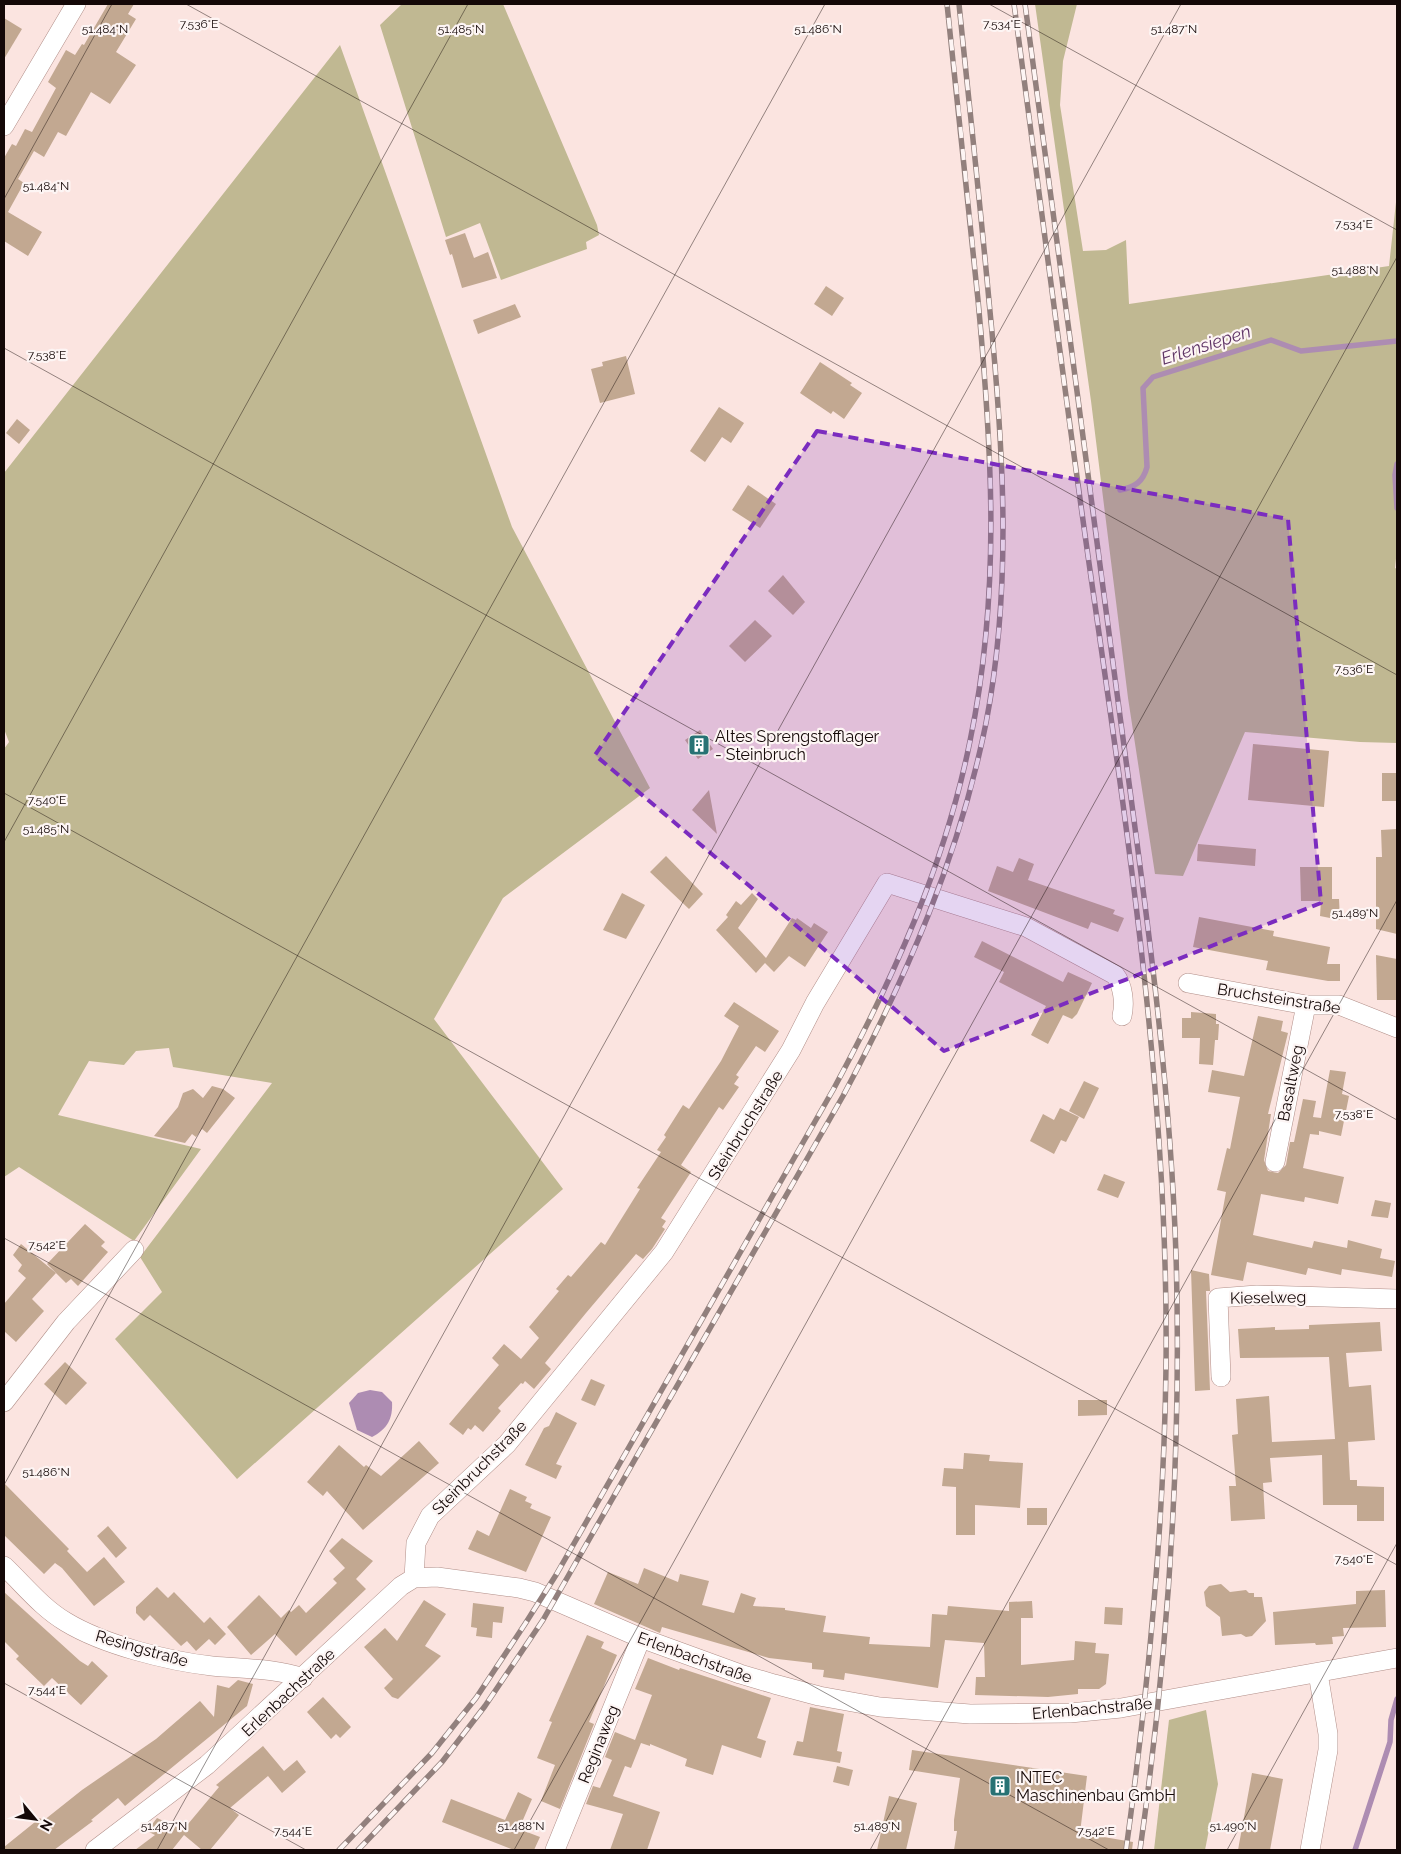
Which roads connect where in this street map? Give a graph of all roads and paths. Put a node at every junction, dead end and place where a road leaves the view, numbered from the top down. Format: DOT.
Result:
graph roads {
  1 [pos="76,4"];
  2 [pos="4,126"];
  3 [pos="1188,983"];
  4 [pos="1306,1005"];
  5 [pos="1122,1016"];
  6 [pos="1397,1028"];
  7 [pos="1275,1162"];
  8 [pos="134,1250"];
  9 [pos="1397,1299"];
  10 [pos="1220,1376"];
  11 [pos="4,1402"];
  12 [pos="4,1566"];
  13 [pos="414,1578"];
  14 [pos="641,1638"];
  15 [pos="1397,1658"];
  16 [pos="1318,1674"];
  17 [pos="303,1678"];
  18 [pos="96,1850"];
  19 [pos="555,1850"];
  20 [pos="1310,1850"];
  1 -- 2 [label="street"];
  3 -- 4 [label="street, Bruchsteinstraße"];
  4 -- 6 [label="street, Bruchsteinstraße"];
  4 -- 7 [label="street, Basaltweg"];
  5 -- 13 [label="street, Steinbruchstraße"];
  8 -- 11 [label="street"];
  9 -- 10 [label="street, Kieselweg"];
  12 -- 17 [label="street, Resingstraße"];
  13 -- 14 [label="street, Erlenbachstraße"];
  13 -- 17 [label="street, Erlenbachstraße"];
  14 -- 16 [label="street, Erlenbachstraße"];
  14 -- 19 [label="street, Reginaweg"];
  15 -- 16 [label="street, Erlenbachstraße"];
  16 -- 20 [label="street"];
  17 -- 18 [label="street, Erlenbachstraße"];
}
